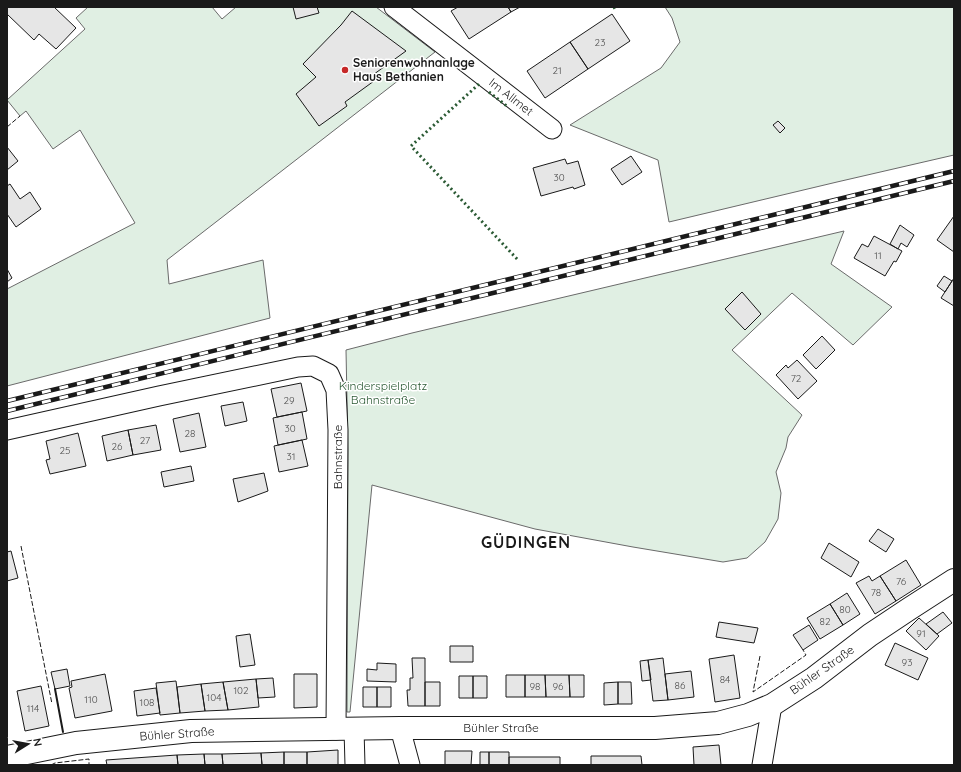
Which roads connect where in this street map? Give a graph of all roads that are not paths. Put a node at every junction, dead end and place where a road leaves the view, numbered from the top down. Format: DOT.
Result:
graph roads {
  1 [pos="394,7"];
  2 [pos="552,129"];
  3 [pos="7,430"];
  4 [pos="954,580"];
  5 [pos="772,705"];
  6 [pos="400,728"];
  7 [pos="345,729"];
  8 [pos="21,758"];
  9 [pos="355,765"];
  10 [pos="410,765"];
  11 [pos="762,765"];
  1 -- 2 [label="street, Im Allmet"];
  3 -- 7 [label="street, Bahnstraße"];
  4 -- 5 [label="main road, Bühler Straße"];
  5 -- 6 [label="main road, Bühler Straße"];
  5 -- 11 [label="street"];
  6 -- 7 [label="main road, Bühler Straße"];
  6 -- 10 [label="street"];
  7 -- 8 [label="main road, Bühler Straße"];
  7 -- 9 [label="street, Bahnstraße"];
}
